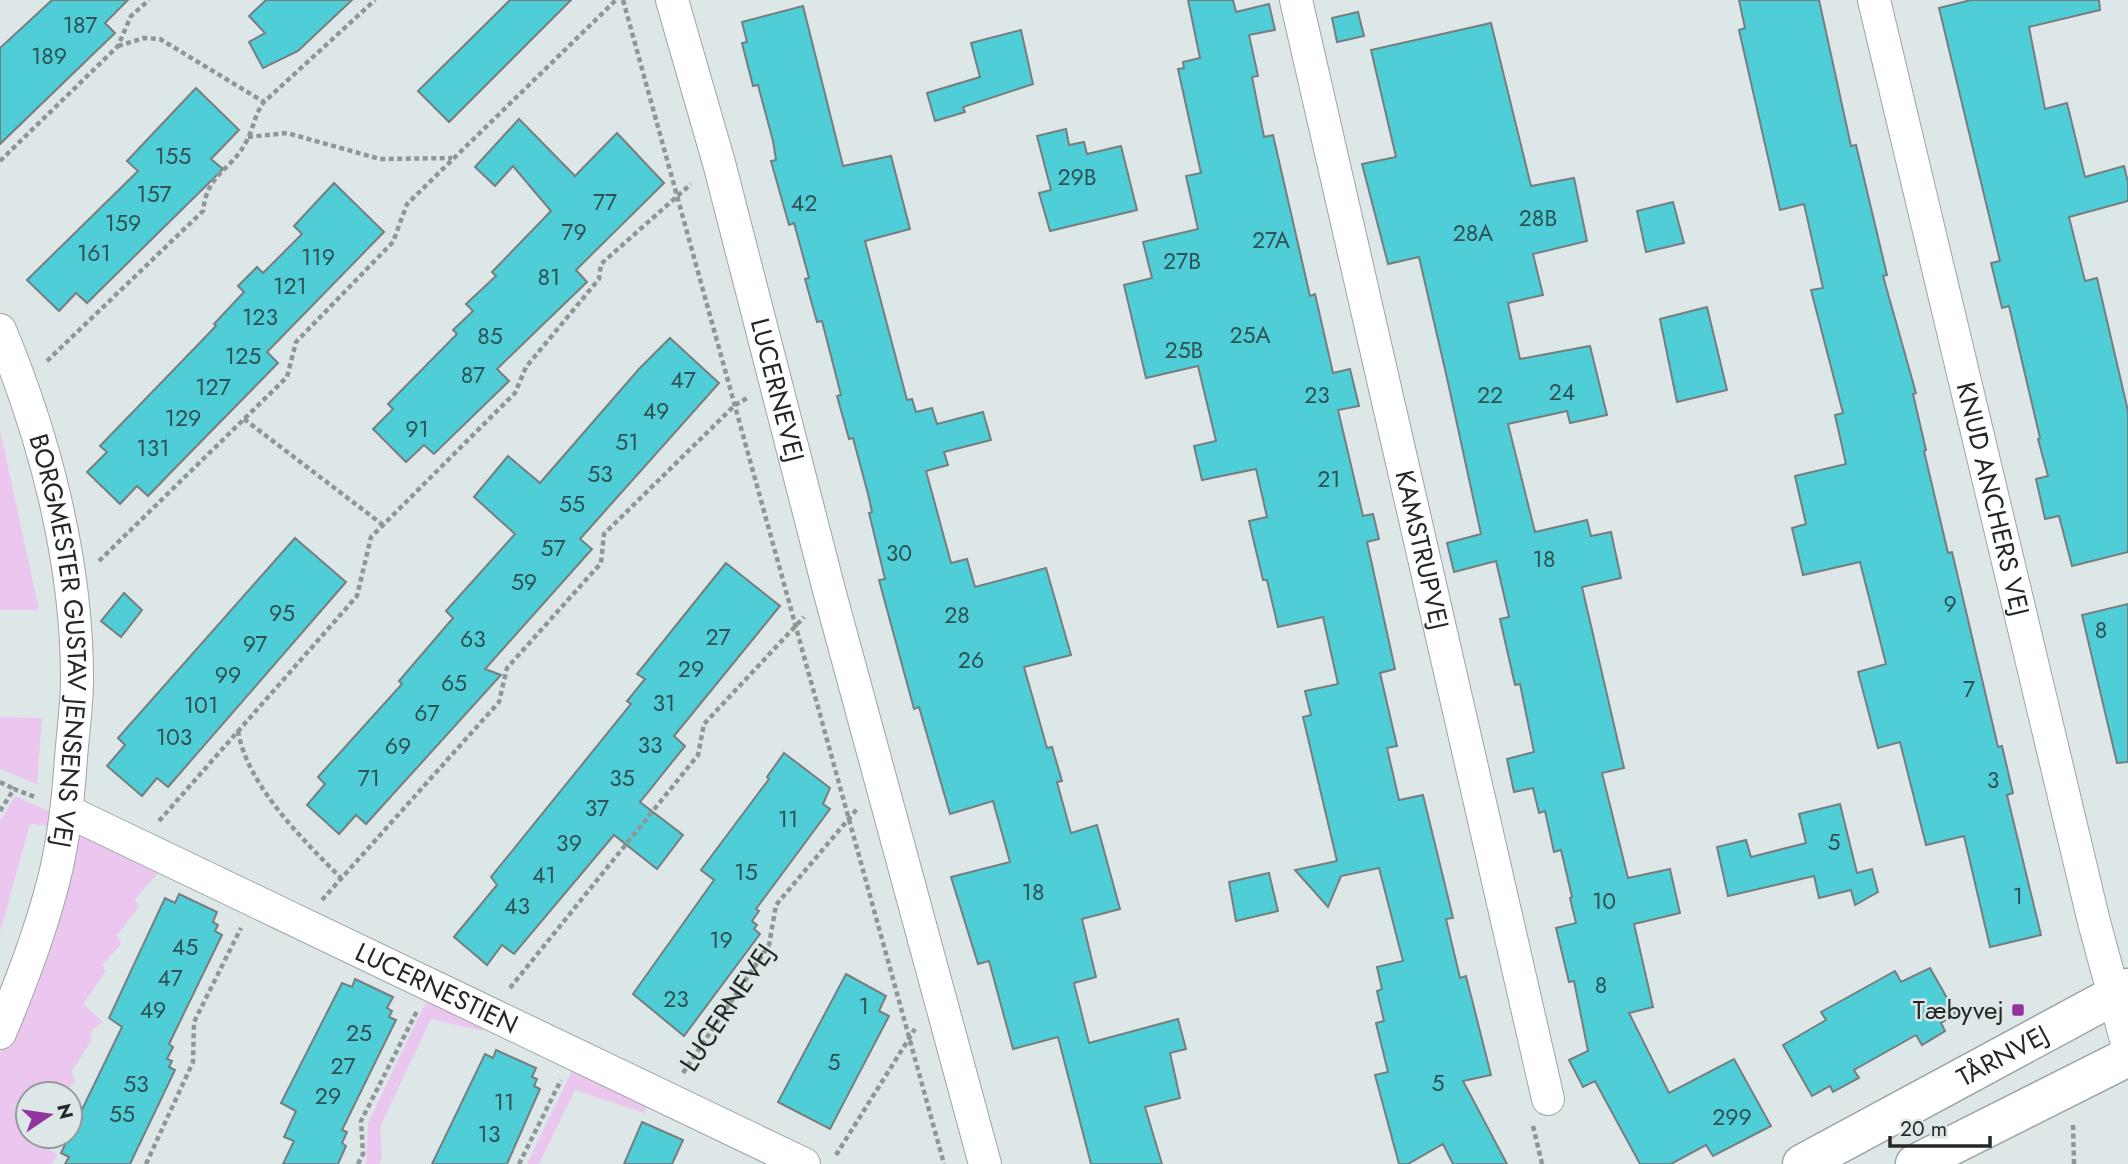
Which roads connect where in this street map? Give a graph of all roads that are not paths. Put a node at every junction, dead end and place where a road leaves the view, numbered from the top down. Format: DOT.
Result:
graph roads {
  1 [pos="672,0"];
  2 [pos="1296,0"];
  3 [pos="1874,0"];
  4 [pos="0,330"];
  5 [pos="67,811"];
  6 [pos="2121,992"];
  7 [pos="0,1033"];
  8 [pos="2128,1047"];
  9 [pos="2128,1058"];
  10 [pos="1548,1099"];
  11 [pos="804,1164"];
  12 [pos="985,1164"];
  13 [pos="1802,1164"];
  14 [pos="1915,1164"];
  1 -- 12 [label="street, LUCERNEVEJ"];
  2 -- 10 [label="street, KAMSTRUPVEJ"];
  3 -- 6 [label="street, KNUD ANCHERS VEJ"];
  4 -- 5 [label="street, BORGMESTER GUSTAV JENSENS VEJ"];
  5 -- 7 [label="street, BORGMESTER GUSTAV JENSENS VEJ"];
  5 -- 11 [label="street, LUCERNESTIEN"];
  6 -- 8 [label="street"];
  6 -- 13 [label="street, TÅRNVEJ"];
  9 -- 14 [label="street"];
}
